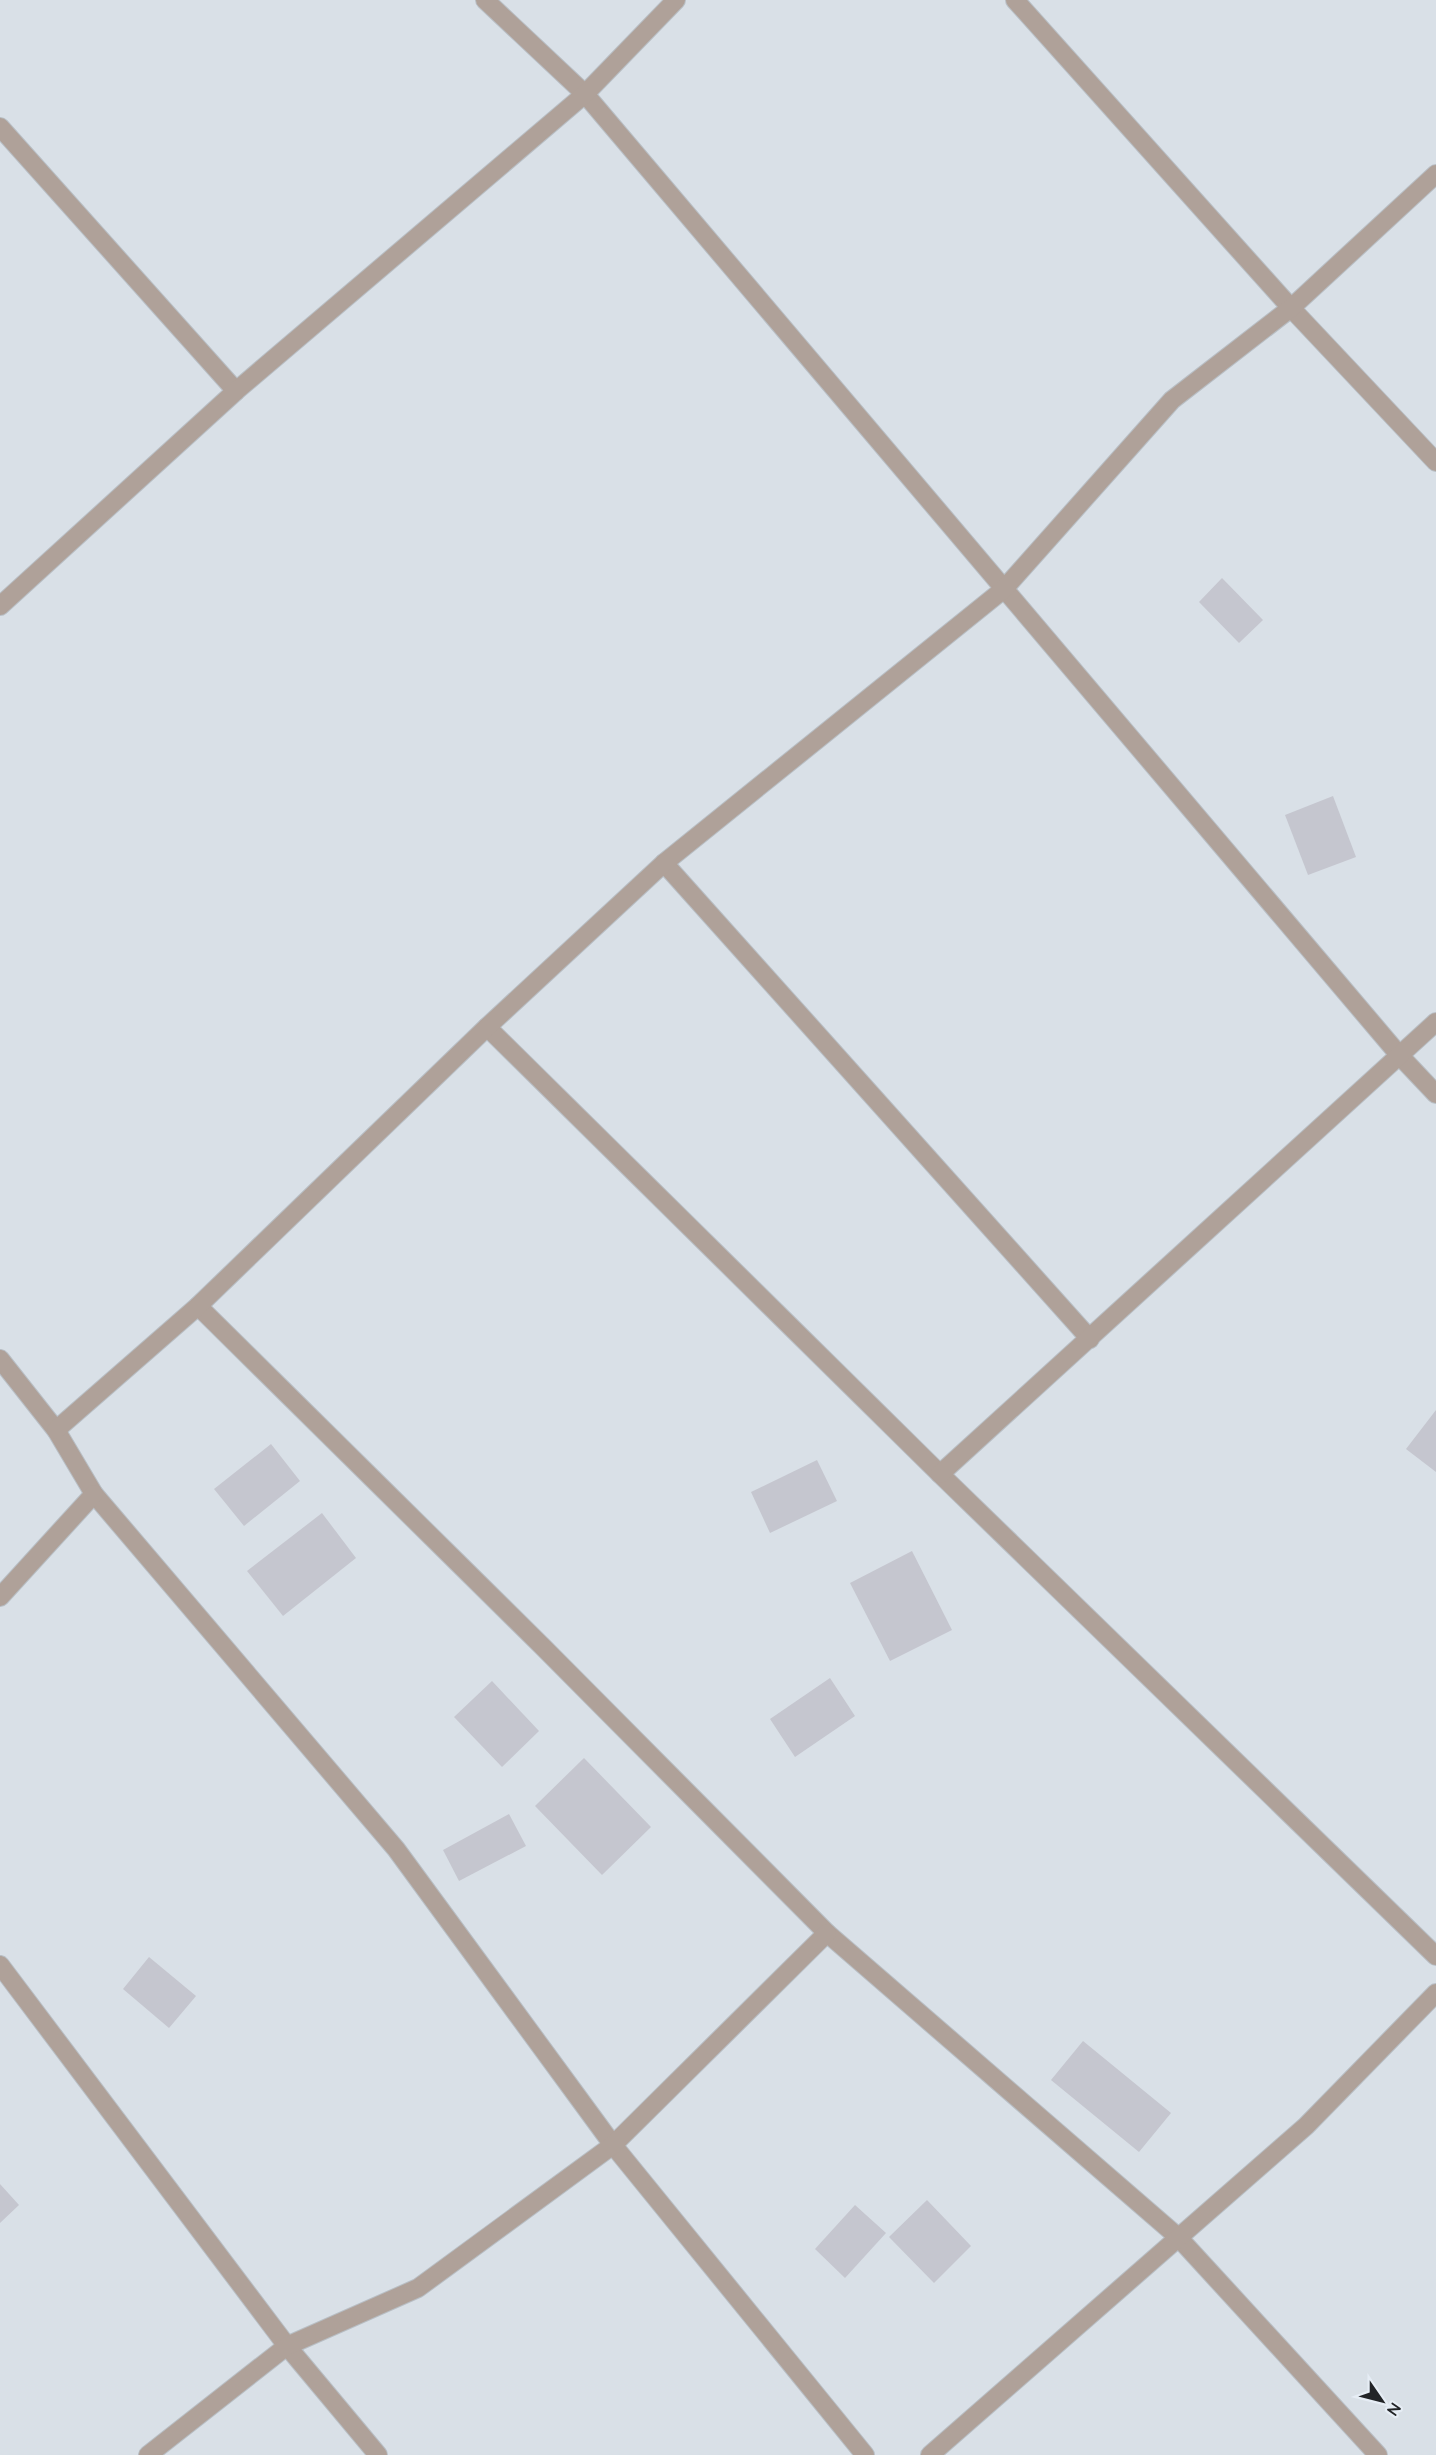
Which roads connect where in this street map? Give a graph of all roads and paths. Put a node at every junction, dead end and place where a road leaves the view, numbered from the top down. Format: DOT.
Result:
graph roads {
  1 [pos="485,0"];
  2 [pos="676,0"];
  3 [pos="1015,0"];
  4 [pos="585,94"];
  5 [pos="0,127"];
  6 [pos="1436,174"];
  7 [pos="1291,308"];
  8 [pos="236,391"];
  9 [pos="1436,462"];
  10 [pos="1004,589"];
  11 [pos="0,606"];
  12 [pos="664,863"];
  13 [pos="1436,1022"];
  14 [pos="487,1027"];
  15 [pos="1400,1056"];
  16 [pos="1436,1094"];
  17 [pos="198,1306"];
  18 [pos="1090,1339"];
  19 [pos="0,1359"];
  20 [pos="56,1430"];
  21 [pos="940,1474"];
  22 [pos="94,1494"];
  23 [pos="0,1597"];
  24 [pos="827,1933"];
  25 [pos="1436,1956"];
  26 [pos="0,1965"];
  27 [pos="1436,1993"];
  28 [pos="614,2145"];
  29 [pos="1178,2237"];
  30 [pos="287,2346"];
  31 [pos="148,2455"];
  32 [pos="378,2455"];
  33 [pos="865,2455"];
  34 [pos="930,2455"];
  35 [pos="1378,2455"];
  1 -- 4 [label="street"];
  2 -- 4 [label="street"];
  3 -- 7 [label="street"];
  4 -- 8 [label="street"];
  4 -- 10 [label="street"];
  5 -- 8 [label="street"];
  6 -- 7 [label="street"];
  7 -- 9 [label="street"];
  7 -- 10 [label="street"];
  8 -- 11 [label="street"];
  10 -- 12 [label="street"];
  10 -- 15 [label="street"];
  12 -- 14 [label="street"];
  12 -- 18 [label="street"];
  13 -- 15 [label="street"];
  14 -- 17 [label="street"];
  14 -- 21 [label="street"];
  15 -- 16 [label="street"];
  15 -- 18 [label="street"];
  17 -- 20 [label="street"];
  17 -- 24 [label="street"];
  18 -- 21 [label="street"];
  19 -- 20 [label="street"];
  20 -- 22 [label="street"];
  21 -- 25 [label="street"];
  22 -- 23 [label="street"];
  22 -- 28 [label="street"];
  24 -- 28 [label="street"];
  24 -- 29 [label="street"];
  26 -- 30 [label="street"];
  27 -- 29 [label="street"];
  28 -- 30 [label="street"];
  28 -- 33 [label="street"];
  29 -- 34 [label="street"];
  29 -- 35 [label="street"];
  30 -- 31 [label="street"];
  30 -- 32 [label="street"];
}
